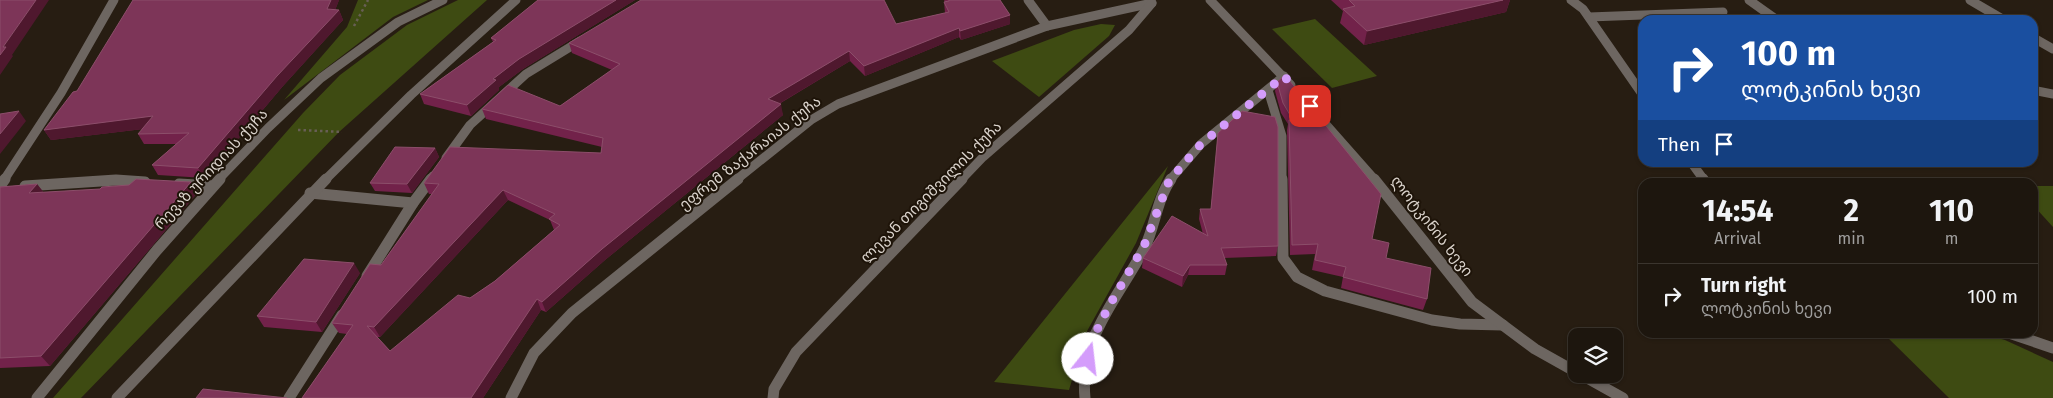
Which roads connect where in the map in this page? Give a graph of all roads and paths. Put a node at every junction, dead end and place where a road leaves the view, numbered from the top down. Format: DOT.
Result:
graph roads {
  1 [pos="114,0"];
  2 [pos="443,0"];
  3 [pos="516,0"];
  4 [pos="1028,0"];
  5 [pos="1210,0"];
  6 [pos="1570,0"];
  7 [pos="1749,0"];
  8 [pos="1970,0"];
  9 [pos="1153,2"];
  10 [pos="1723,12"];
  11 [pos="1656,15"];
  12 [pos="1772,15"];
  13 [pos="1996,15"];
  14 [pos="1638,16"];
  15 [pos="1589,18"];
  16 [pos="1047,26"];
  17 [pos="585,38"];
  18 [pos="2038,40"];
  19 [pos="2053,49"];
  20 [pos="1284,76"];
  21 [pos="1638,88"];
  22 [pos="1268,90"];
  23 [pos="2038,91"];
  24 [pos="2053,94"];
  25 [pos="268,128"];
  26 [pos="338,132"];
  27 [pos="1694,167"];
  28 [pos="1702,178"];
  29 [pos="213,186"];
  30 [pos="7,188"];
  31 [pos="310,193"];
  32 [pos="413,203"];
  33 [pos="362,284"];
  34 [pos="346,308"];
  35 [pos="1503,325"];
  36 [pos="2024,338"];
  37 [pos="2053,348"];
  38 [pos="1568,368"];
  39 [pos="1596,383"];
  40 [pos="37,398"];
  41 [pos="118,398"];
  42 [pos="289,398"];
  43 [pos="511,398"];
  44 [pos="773,398"];
  45 [pos="1085,398"];
  46 [pos="1623,398"];
  1 -- 30 [label="street"];
  2 -- 25 [label="street, რევაზ ურიდიას ქუჩა"];
  3 -- 31 [label="street"];
  4 -- 16 [label="street"];
  5 -- 20 [label="street, ლოტკინის ხევი"];
  6 -- 15 [label="street"];
  7 -- 12 [label="street"];
  8 -- 13 [label="street"];
  9 -- 16 [label="street, ეფრემ ზაქარაიას ქუჩა"];
  9 -- 44 [label="street, ლევან თიგიშვილის ქუჩა"];
  10 -- 11 [label="street"];
  14 -- 15 [label="street"];
  15 -- 21 [label="street"];
  16 -- 43 [label="street, ეფრემ ზაქარაიას ქუჩა"];
  17 -- 32 [label="street"];
  18 -- 19 [label="street"];
  20 -- 22 [label="street"];
  20 -- 35 [label="street, ლოტკინის ხევი"];
  22 -- 35 [label="street"];
  22 -- 45 [label="street"];
  23 -- 24 [label="street"];
  25 -- 26 [label="path"];
  25 -- 29 [label="street, რევაზ ურიდიას ქუჩა"];
  27 -- 28 [label="street"];
  29 -- 30 [label="street"];
  29 -- 40 [label="street, რევაზ ურიდიას ქუჩა"];
  31 -- 32 [label="street"];
  31 -- 41 [label="street"];
  32 -- 33 [label="street"];
  34 -- 42 [label="street"];
  35 -- 38 [label="street, ლოტკინის ხევი"];
  36 -- 37 [label="street"];
  39 -- 46 [label="street"];
}
